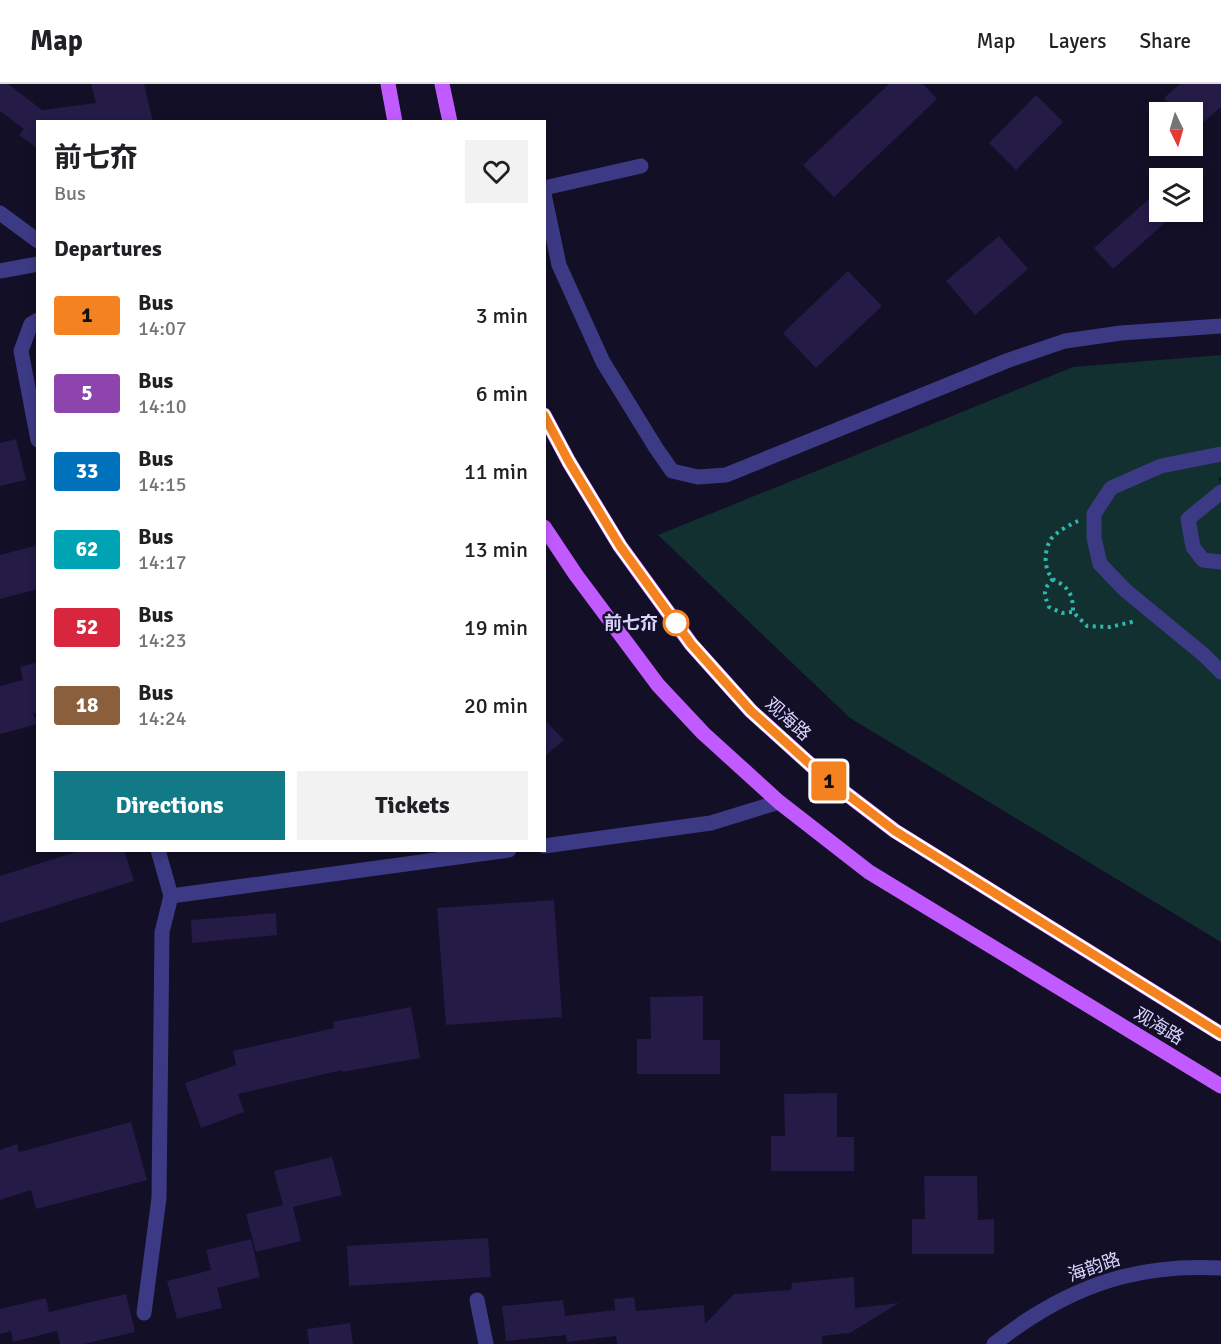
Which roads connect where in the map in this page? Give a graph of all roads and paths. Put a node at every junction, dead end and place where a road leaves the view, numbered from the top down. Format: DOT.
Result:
graph roads {
  1 [pos="388,84"];
  2 [pos="442,84"];
  3 [pos="394,120"];
  4 [pos="450,120"];
  5 [pos="641,165"];
  6 [pos="546,188"];
  7 [pos="546,203"];
  8 [pos="0,213"];
  9 [pos="36,240"];
  10 [pos="36,264"];
  11 [pos="0,271"];
  12 [pos="36,321"];
  13 [pos="1221,326"];
  14 [pos="546,419"];
  15 [pos="36,430"];
  16 [pos="1221,454"];
  17 [pos="1221,492"];
  18 [pos="1094,514"];
  19 [pos="546,530"];
  20 [pos="1221,562"];
  21 [pos="1053,579"];
  22 [pos="1073,612"];
  23 [pos="1157,617"];
  24 [pos="1221,672"];
  25 [pos="779,802"];
  26 [pos="546,846"];
  27 [pos="160,852"];
  28 [pos="494,852"];
  29 [pos="171,896"];
  30 [pos="1221,1034"];
  31 [pos="1221,1086"];
  32 [pos="1221,1268"];
  33 [pos="477,1300"];
  34 [pos="144,1313"];
  35 [pos="486,1344"];
  36 [pos="994,1344"];
  1 -- 3 [label="main road"];
  2 -- 4 [label="main road"];
  5 -- 6 [label="street"];
  7 -- 13 [label="street"];
  8 -- 9 [label="street"];
  10 -- 11 [label="street"];
  12 -- 15 [label="street"];
  14 -- 30 [label="main road, 观海路"];
  16 -- 18 [label="street"];
  17 -- 20 [label="street"];
  18 -- 21 [label="path"];
  18 -- 23 [label="street"];
  19 -- 25 [label="main road, 观海路"];
  21 -- 22 [label="path"];
  21 -- 22 [label="path"];
  22 -- 23 [label="path"];
  23 -- 24 [label="street"];
  25 -- 26 [label="street"];
  25 -- 31 [label="main road, 观海路"];
  27 -- 29 [label="street"];
  28 -- 29 [label="street"];
  29 -- 34 [label="street"];
  32 -- 36 [label="street, 海韵路"];
  33 -- 35 [label="street"];
}
